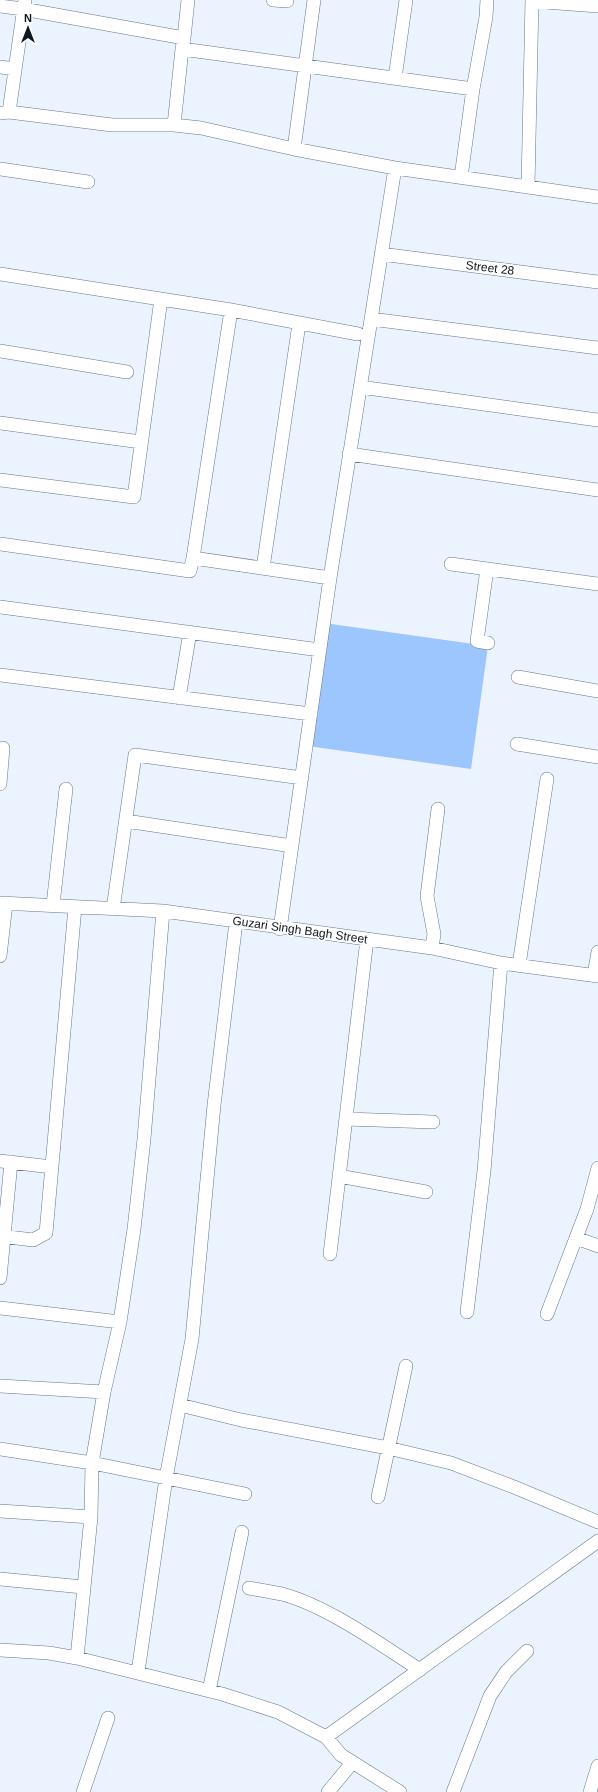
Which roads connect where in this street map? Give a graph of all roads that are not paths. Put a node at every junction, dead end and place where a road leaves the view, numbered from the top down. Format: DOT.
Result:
graph roads {
  1 [pos="188,0"];
  2 [pos="273,0"];
  3 [pos="314,0"];
  4 [pos="406,0"];
  5 [pos="488,0"];
  6 [pos="532,0"];
  7 [pos="287,1"];
  8 [pos="24,4"];
  9 [pos="0,6"];
  10 [pos="598,6"];
  11 [pos="183,44"];
  12 [pos="306,66"];
  13 [pos="0,68"];
  14 [pos="15,69"];
  15 [pos="394,78"];
  16 [pos="473,89"];
  17 [pos="4,113"];
  18 [pos="174,125"];
  19 [pos="294,149"];
  20 [pos="395,168"];
  21 [pos="0,169"];
  22 [pos="461,177"];
  23 [pos="88,182"];
  24 [pos="528,186"];
  25 [pos="598,197"];
  26 [pos="381,254"];
  27 [pos="0,274"];
  28 [pos="598,282"];
  29 [pos="161,299"];
  30 [pos="231,310"];
  31 [pos="371,319"];
  32 [pos="299,324"];
  33 [pos="358,334"];
  34 [pos="598,348"];
  35 [pos="0,351"];
  36 [pos="127,372"];
  37 [pos="360,387"];
  38 [pos="598,420"];
  39 [pos="0,423"];
  40 [pos="141,442"];
  41 [pos="350,454"];
  42 [pos="0,480"];
  43 [pos="598,490"];
  44 [pos="0,544"];
  45 [pos="193,558"];
  46 [pos="451,564"];
  47 [pos="263,568"];
  48 [pos="487,569"];
  49 [pos="330,578"];
  50 [pos="598,584"];
  51 [pos="0,606"];
  52 [pos="190,632"];
  53 [pos="488,643"];
  54 [pos="320,650"];
  55 [pos="0,675"];
  56 [pos="518,677"];
  57 [pos="598,691"];
  58 [pos="179,698"];
  59 [pos="311,714"];
  60 [pos="517,744"];
  61 [pos="3,748"];
  62 [pos="598,757"];
  63 [pos="302,778"];
  64 [pos="547,779"];
  65 [pos="0,784"];
  66 [pos="66,789"];
  67 [pos="438,809"];
  68 [pos="126,821"];
  69 [pos="292,846"];
  70 [pos="3,903"];
  71 [pos="53,906"];
  72 [pos="75,907"];
  73 [pos="113,909"];
  74 [pos="163,911"];
  75 [pos="236,922"];
  76 [pos="280,929"];
  77 [pos="366,939"];
  78 [pos="432,948"];
  79 [pos="598,952"];
  80 [pos="0,956"];
  81 [pos="501,963"];
  82 [pos="519,965"];
  83 [pos="596,975"];
  84 [pos="346,1119"];
  85 [pos="433,1122"];
  86 [pos="6,1161"];
  87 [pos="52,1167"];
  88 [pos="598,1168"];
  89 [pos="339,1176"];
  90 [pos="426,1192"];
  91 [pos="2,1236"];
  92 [pos="576,1238"];
  93 [pos="598,1246"];
  94 [pos="330,1254"];
  95 [pos="0,1278"];
  96 [pos="0,1308"];
  97 [pos="467,1312"];
  98 [pos="547,1314"];
  99 [pos="120,1322"];
  100 [pos="406,1366"];
  101 [pos="0,1386"];
  102 [pos="104,1392"];
  103 [pos="180,1405"];
  104 [pos="388,1448"];
  105 [pos="0,1449"];
  106 [pos="92,1463"];
  107 [pos="166,1478"];
  108 [pos="245,1494"];
  109 [pos="378,1497"];
  110 [pos="0,1511"];
  111 [pos="91,1517"];
  112 [pos="598,1522"];
  113 [pos="242,1532"];
  114 [pos="598,1541"];
  115 [pos="0,1579"];
  116 [pos="83,1587"];
  117 [pos="249,1588"];
  118 [pos="0,1650"];
  119 [pos="527,1651"];
  120 [pos="77,1658"];
  121 [pos="420,1670"];
  122 [pos="138,1672"];
  123 [pos="209,1691"];
  124 [pos="108,1718"];
  125 [pos="326,1737"];
  126 [pos="352,1763"];
  127 [pos="598,1766"];
  128 [pos="83,1792"];
  129 [pos="328,1792"];
  130 [pos="400,1792"];
  131 [pos="453,1792"];
  132 [pos="590,1792"];
  1 -- 11 [label="street"];
  2 -- 7 [label="street"];
  3 -- 12 [label="street"];
  4 -- 15 [label="street"];
  5 -- 16 [label="street"];
  6 -- 10 [label="street"];
  6 -- 24 [label="street"];
  8 -- 9 [label="street"];
  8 -- 11 [label="street"];
  8 -- 14 [label="street"];
  11 -- 12 [label="street"];
  11 -- 18 [label="street"];
  12 -- 15 [label="street"];
  12 -- 19 [label="street"];
  13 -- 14 [label="street"];
  14 -- 17 [label="street"];
  15 -- 16 [label="street"];
  16 -- 22 [label="street"];
  17 -- 18 [label="street"];
  18 -- 19 [label="street"];
  19 -- 20 [label="street"];
  20 -- 22 [label="street"];
  20 -- 26 [label="street"];
  21 -- 23 [label="street"];
  22 -- 24 [label="street"];
  24 -- 25 [label="street"];
  26 -- 28 [label="street, Street 28"];
  26 -- 31 [label="street"];
  27 -- 29 [label="street"];
  29 -- 30 [label="street"];
  29 -- 40 [label="street"];
  30 -- 32 [label="street"];
  30 -- 45 [label="street"];
  31 -- 34 [label="street"];
  31 -- 37 [label="street"];
  32 -- 33 [label="street"];
  32 -- 47 [label="street"];
  35 -- 36 [label="street"];
  37 -- 38 [label="street"];
  37 -- 41 [label="street"];
  39 -- 40 [label="street"];
  40 -- 42 [label="street"];
  41 -- 43 [label="street"];
  41 -- 49 [label="street"];
  44 -- 45 [label="street"];
  45 -- 47 [label="street"];
  46 -- 48 [label="street"];
  47 -- 49 [label="street"];
  48 -- 50 [label="street"];
  48 -- 53 [label="street"];
  49 -- 54 [label="street"];
  51 -- 52 [label="street"];
  52 -- 54 [label="street"];
  52 -- 58 [label="street"];
  54 -- 59 [label="street"];
  55 -- 58 [label="street"];
  56 -- 57 [label="street"];
  58 -- 59 [label="street"];
  59 -- 63 [label="street"];
  60 -- 62 [label="street"];
  61 -- 65 [label="street"];
  63 -- 68 [label="street"];
  63 -- 69 [label="street"];
  64 -- 82 [label="street"];
  66 -- 71 [label="street"];
  67 -- 78 [label="street"];
  68 -- 69 [label="street"];
  68 -- 73 [label="street"];
  69 -- 76 [label="street"];
  70 -- 71 [label="street, Guzari Singh Bagh Street"];
  70 -- 80 [label="street"];
  71 -- 72 [label="street, Guzari Singh Bagh Street"];
  72 -- 73 [label="street, Guzari Singh Bagh Street"];
  72 -- 87 [label="street"];
  73 -- 74 [label="street, Guzari Singh Bagh Street"];
  74 -- 75 [label="street, Guzari Singh Bagh Street"];
  74 -- 99 [label="street"];
  75 -- 76 [label="street, Guzari Singh Bagh Street"];
  75 -- 103 [label="street"];
  76 -- 77 [label="street, Guzari Singh Bagh Street"];
  77 -- 78 [label="street, Guzari Singh Bagh Street"];
  77 -- 84 [label="street"];
  78 -- 81 [label="street, Guzari Singh Bagh Street"];
  79 -- 83 [label="street"];
  81 -- 82 [label="street, Guzari Singh Bagh Street"];
  81 -- 97 [label="street"];
  82 -- 83 [label="street, Guzari Singh Bagh Street"];
  84 -- 85 [label="street"];
  84 -- 89 [label="street"];
  86 -- 87 [label="street"];
  86 -- 91 [label="street"];
  87 -- 91 [label="street"];
  88 -- 92 [label="street"];
  89 -- 90 [label="street"];
  89 -- 94 [label="street"];
  91 -- 95 [label="street"];
  92 -- 93 [label="street"];
  92 -- 98 [label="street"];
  96 -- 99 [label="street"];
  99 -- 102 [label="street"];
  100 -- 104 [label="street"];
  101 -- 102 [label="street"];
  102 -- 106 [label="street"];
  103 -- 104 [label="street"];
  103 -- 107 [label="street"];
  104 -- 109 [label="street"];
  104 -- 112 [label="street"];
  105 -- 106 [label="street"];
  106 -- 107 [label="street"];
  106 -- 111 [label="street"];
  107 -- 108 [label="street"];
  107 -- 122 [label="street"];
  110 -- 111 [label="street"];
  111 -- 116 [label="street"];
  113 -- 123 [label="street"];
  114 -- 121 [label="street"];
  115 -- 116 [label="street"];
  116 -- 120 [label="street"];
  117 -- 121 [label="street"];
  118 -- 120 [label="street"];
  119 -- 131 [label="street"];
  120 -- 122 [label="street"];
  121 -- 125 [label="street"];
  122 -- 123 [label="street"];
  123 -- 125 [label="street"];
  124 -- 128 [label="street"];
  125 -- 126 [label="street"];
  126 -- 129 [label="street"];
  126 -- 130 [label="street"];
  127 -- 132 [label="street"];
}
